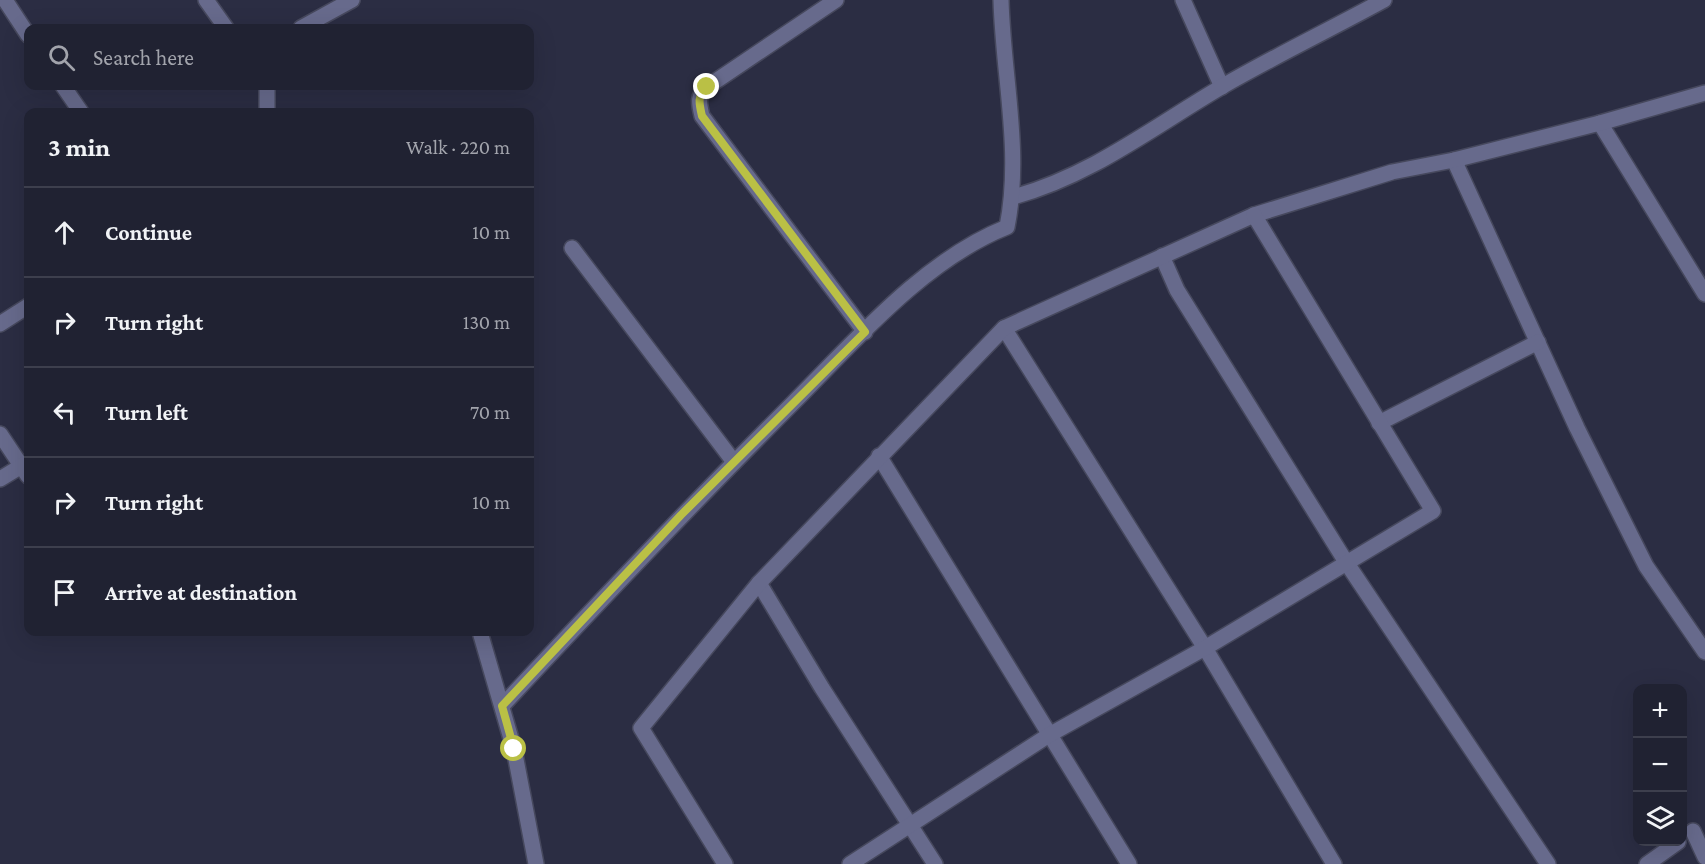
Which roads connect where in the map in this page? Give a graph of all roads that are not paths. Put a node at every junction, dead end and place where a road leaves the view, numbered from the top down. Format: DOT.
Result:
graph roads {
  1 [pos="5,0"];
  2 [pos="206,0"];
  3 [pos="352,0"];
  4 [pos="836,0"];
  5 [pos="1000,0"];
  6 [pos="1183,0"];
  7 [pos="1384,0"];
  8 [pos="223,24"];
  9 [pos="308,24"];
  10 [pos="24,29"];
  11 [pos="1222,87"];
  12 [pos="66,90"];
  13 [pos="267,90"];
  14 [pos="1705,93"];
  15 [pos="78,108"];
  16 [pos="267,108"];
  17 [pos="1600,123"];
  18 [pos="1454,160"];
  19 [pos="1013,197"];
  20 [pos="1254,215"];
  21 [pos="572,248"];
  22 [pos="1162,256"];
  23 [pos="1705,294"];
  24 [pos="24,309"];
  25 [pos="0,324"];
  26 [pos="1004,328"];
  27 [pos="865,332"];
  28 [pos="1538,342"];
  29 [pos="1379,423"];
  30 [pos="0,434"];
  31 [pos="879,456"];
  32 [pos="734,462"];
  33 [pos="24,465"];
  34 [pos="24,469"];
  35 [pos="0,480"];
  36 [pos="1346,561"];
  37 [pos="759,583"];
  38 [pos="1699,631"];
  39 [pos="481,636"];
  40 [pos="1205,648"];
  41 [pos="1705,652"];
  42 [pos="502,706"];
  43 [pos="1049,735"];
  44 [pos="911,824"];
  45 [pos="1693,831"];
  46 [pos="1672,846"];
  47 [pos="1705,857"];
  48 [pos="536,864"];
  49 [pos="725,864"];
  50 [pos="850,864"];
  51 [pos="935,864"];
  52 [pos="1129,864"];
  53 [pos="1334,864"];
  54 [pos="1548,864"];
  55 [pos="1647,864"];
  1 -- 10 [label="street"];
  2 -- 8 [label="street"];
  3 -- 9 [label="street"];
  4 -- 27 [label="street"];
  5 -- 19 [label="street"];
  6 -- 11 [label="street"];
  7 -- 11 [label="street"];
  11 -- 19 [label="street"];
  12 -- 15 [label="street"];
  13 -- 16 [label="street"];
  14 -- 17 [label="street"];
  17 -- 18 [label="street"];
  17 -- 23 [label="street"];
  18 -- 20 [label="street"];
  18 -- 28 [label="street"];
  19 -- 27 [label="street"];
  20 -- 22 [label="street"];
  20 -- 29 [label="street"];
  21 -- 32 [label="street"];
  22 -- 26 [label="street"];
  22 -- 36 [label="street"];
  24 -- 25 [label="street"];
  26 -- 31 [label="street"];
  26 -- 40 [label="street"];
  27 -- 32 [label="street"];
  28 -- 29 [label="street"];
  28 -- 38 [label="street"];
  29 -- 36 [label="street"];
  30 -- 33 [label="street"];
  31 -- 37 [label="street"];
  31 -- 43 [label="street"];
  32 -- 42 [label="street"];
  34 -- 35 [label="street"];
  36 -- 40 [label="street"];
  36 -- 54 [label="street"];
  37 -- 44 [label="street"];
  37 -- 49 [label="street"];
  38 -- 41 [label="street"];
  39 -- 42 [label="street"];
  40 -- 43 [label="street"];
  40 -- 53 [label="street"];
  42 -- 48 [label="street"];
  43 -- 44 [label="street"];
  43 -- 52 [label="street"];
  44 -- 50 [label="street"];
  44 -- 51 [label="street"];
  45 -- 47 [label="street"];
  46 -- 55 [label="street"];
}
